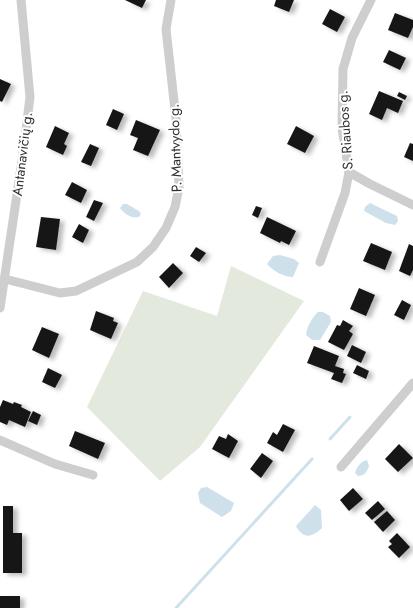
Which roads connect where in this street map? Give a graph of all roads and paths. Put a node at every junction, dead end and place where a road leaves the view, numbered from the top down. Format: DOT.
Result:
graph roads {
  1 [pos="20,0"];
  2 [pos="171,0"];
  3 [pos="371,0"];
  4 [pos="349,172"];
  5 [pos="413,205"];
  6 [pos="320,262"];
  7 [pos="5,278"];
  8 [pos="0,308"];
  9 [pos="413,383"];
  10 [pos="0,440"];
  11 [pos="341,467"];
  12 [pos="92,475"];
  1 -- 7 [label="street, Antanavičių g."];
  2 -- 7 [label="street, P. Mantvydo g."];
  3 -- 4 [label="street, S. Riaubos g."];
  4 -- 5 [label="street"];
  4 -- 6 [label="street, S. Riaubos g."];
  7 -- 8 [label="street, Antanavičių g."];
  9 -- 11 [label="street"];
  10 -- 12 [label="street"];
}
